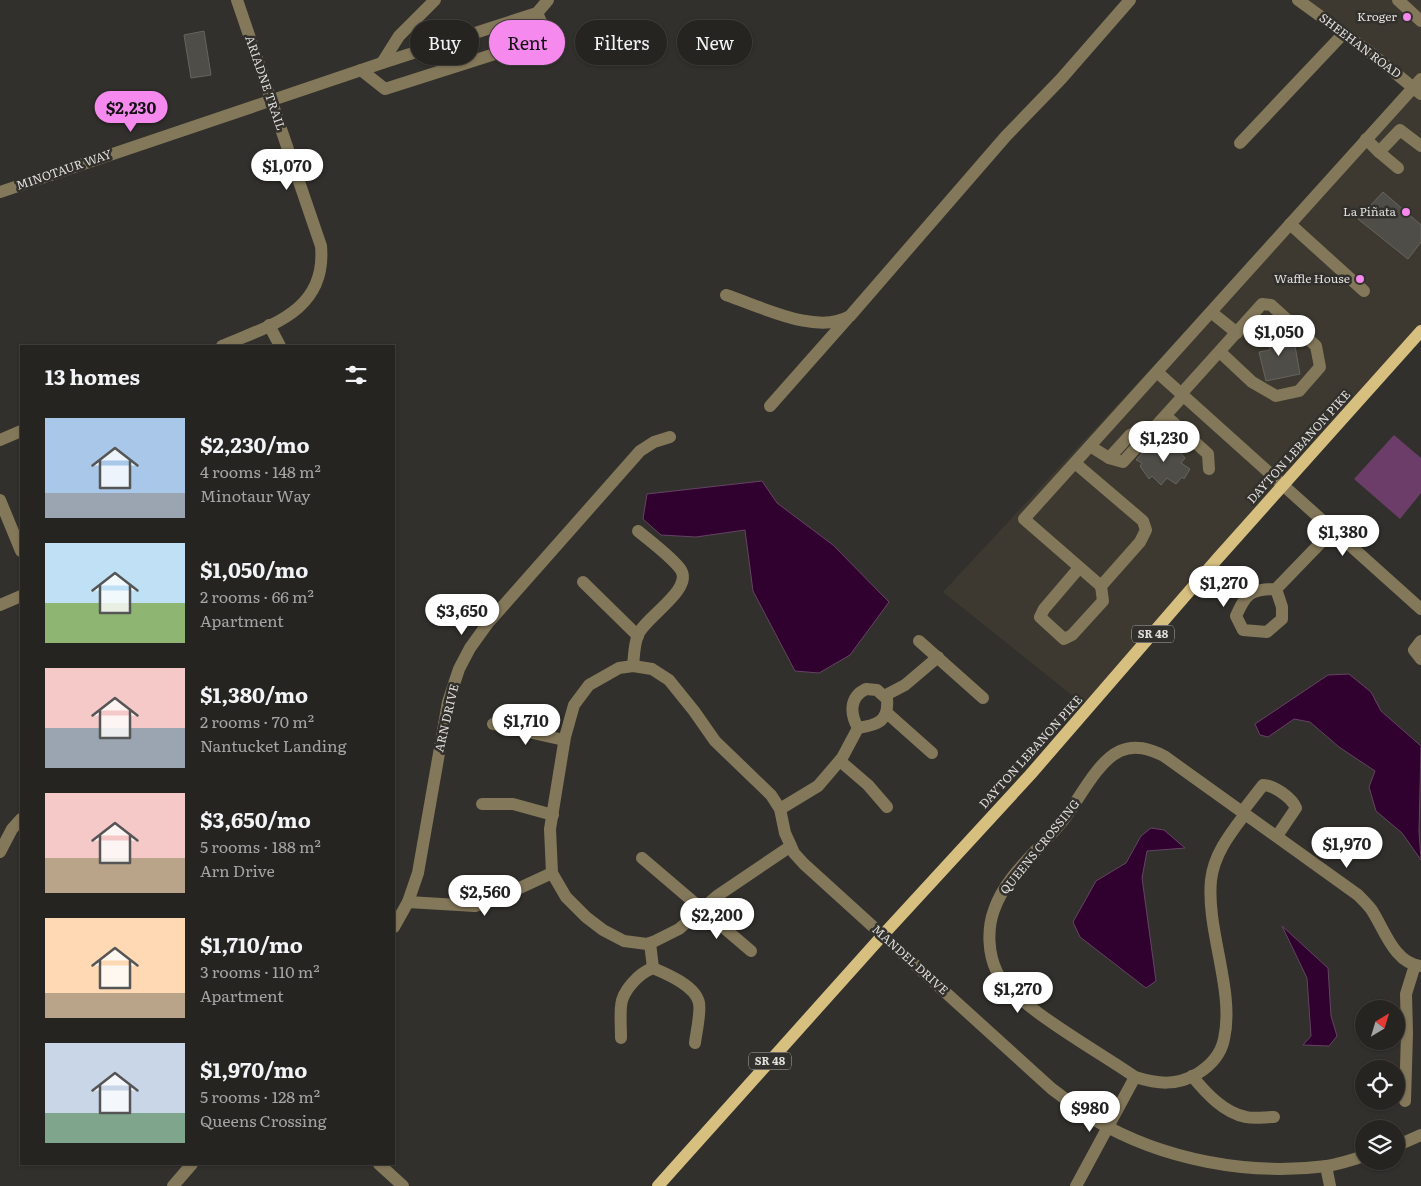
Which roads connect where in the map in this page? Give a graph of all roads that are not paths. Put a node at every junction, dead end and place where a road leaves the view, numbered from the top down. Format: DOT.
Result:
graph roads {
  1 [pos="237,0"];
  2 [pos="435,0"];
  3 [pos="548,0"];
  4 [pos="1130,0"];
  5 [pos="1298,0"];
  6 [pos="1398,0"];
  7 [pos="537,13"];
  8 [pos="1421,21"];
  9 [pos="1344,33"];
  10 [pos="382,63"];
  11 [pos="361,70"];
  12 [pos="1418,86"];
  13 [pos="271,101"];
  14 [pos="1366,139"];
  15 [pos="1240,143"];
  16 [pos="1421,146"];
  17 [pos="1379,152"];
  18 [pos="1398,168"];
  19 [pos="0,192"];
  20 [pos="1290,224"];
  21 [pos="1364,291"];
  22 [pos="726,295"];
  23 [pos="1211,312"];
  24 [pos="849,317"];
  25 [pos="269,325"];
  26 [pos="1421,331"];
  27 [pos="1236,333"];
  28 [pos="224,345"];
  29 [pos="279,345"];
  30 [pos="1220,352"];
  31 [pos="1157,372"];
  32 [pos="1182,395"];
  33 [pos="770,406"];
  34 [pos="1166,416"];
  35 [pos="1154,428"];
  36 [pos="20,431"];
  37 [pos="670,437"];
  38 [pos="0,440"];
  39 [pos="1090,446"];
  40 [pos="1109,458"];
  41 [pos="1075,463"];
  42 [pos="1209,468"];
  43 [pos="1282,486"];
  44 [pos="0,500"];
  45 [pos="1333,530"];
  46 [pos="638,531"];
  47 [pos="20,548"];
  48 [pos="1079,568"];
  49 [pos="583,582"];
  50 [pos="1101,586"];
  51 [pos="1276,589"];
  52 [pos="20,596"];
  53 [pos="0,605"];
  54 [pos="1421,609"];
  55 [pos="638,636"];
  56 [pos="919,641"];
  57 [pos="1421,641"];
  58 [pos="938,657"];
  59 [pos="1421,659"];
  60 [pos="633,666"];
  61 [pos="884,696"];
  62 [pos="983,698"];
  63 [pos="887,713"];
  64 [pos="493,724"];
  65 [pos="858,728"];
  66 [pos="564,740"];
  67 [pos="932,752"];
  68 [pos="840,761"];
  69 [pos="482,804"];
  70 [pos="887,807"];
  71 [pos="780,809"];
  72 [pos="1244,813"];
  73 [pos="553,815"];
  74 [pos="20,820"];
  75 [pos="1277,836"];
  76 [pos="791,846"];
  77 [pos="0,852"];
  78 [pos="642,858"];
  79 [pos="552,873"];
  80 [pos="408,902"];
  81 [pos="702,909"];
  82 [pos="395,925"];
  83 [pos="882,936"];
  84 [pos="650,943"];
  85 [pos="751,951"];
  86 [pos="1418,966"];
  87 [pos="653,968"];
  88 [pos="621,1038"];
  89 [pos="695,1043"];
  90 [pos="1192,1076"];
  91 [pos="1135,1077"];
  92 [pos="1405,1101"];
  93 [pos="1274,1117"];
  94 [pos="1108,1127"];
  95 [pos="1421,1135"];
  96 [pos="1405,1142"];
  97 [pos="1355,1158"];
  98 [pos="191,1165"];
  99 [pos="380,1165"];
  100 [pos="1326,1166"];
  101 [pos="173,1186"];
  102 [pos="403,1186"];
  103 [pos="658,1186"];
  104 [pos="1076,1186"];
  105 [pos="1330,1186"];
  1 -- 13 [label="street, ARIADNE TRAIL"];
  2 -- 10 [label="street"];
  3 -- 7 [label="street"];
  4 -- 24 [label="street"];
  5 -- 9 [label="street, SHEEHAN ROAD"];
  6 -- 8 [label="street"];
  7 -- 10 [label="street, MINOTAUR WAY"];
  7 -- 11 [label="street"];
  9 -- 12 [label="street, SHEEHAN ROAD"];
  9 -- 15 [label="street"];
  10 -- 11 [label="street, MINOTAUR WAY"];
  11 -- 13 [label="street, MINOTAUR WAY"];
  12 -- 14 [label="street"];
  13 -- 19 [label="street, MINOTAUR WAY"];
  13 -- 25 [label="street, ARIADNE TRAIL"];
  14 -- 17 [label="street"];
  14 -- 20 [label="street"];
  16 -- 17 [label="street"];
  17 -- 18 [label="street"];
  20 -- 21 [label="street"];
  20 -- 23 [label="street"];
  22 -- 24 [label="street"];
  23 -- 27 [label="street"];
  23 -- 31 [label="street"];
  24 -- 33 [label="street"];
  25 -- 28 [label="street, ARIADNE TRAIL"];
  25 -- 29 [label="street"];
  26 -- 43 [label="main road, DAYTON LEBANON PIKE / SR 48"];
  27 -- 30 [label="street"];
  27 -- 30 [label="street"];
  30 -- 32 [label="street"];
  31 -- 32 [label="street"];
  31 -- 39 [label="street"];
  32 -- 34 [label="street"];
  32 -- 43 [label="street"];
  34 -- 35 [label="street"];
  34 -- 42 [label="street"];
  35 -- 40 [label="street"];
  35 -- 40 [label="street"];
  36 -- 38 [label="street"];
  37 -- 80 [label="street, ARN DRIVE"];
  39 -- 40 [label="street"];
  39 -- 41 [label="street"];
  41 -- 48 [label="street"];
  41 -- 50 [label="street"];
  43 -- 45 [label="street"];
  43 -- 83 [label="main road, DAYTON LEBANON PIKE / SR 48"];
  44 -- 47 [label="street"];
  45 -- 51 [label="street"];
  45 -- 54 [label="street"];
  46 -- 55 [label="street"];
  48 -- 50 [label="street"];
  48 -- 50 [label="street"];
  49 -- 55 [label="street"];
  52 -- 53 [label="street"];
  55 -- 60 [label="street"];
  56 -- 58 [label="street"];
  57 -- 59 [label="street"];
  58 -- 61 [label="street"];
  58 -- 62 [label="street"];
  60 -- 66 [label="street"];
  60 -- 71 [label="street, MANDEL DRIVE"];
  61 -- 63 [label="street"];
  61 -- 65 [label="street"];
  63 -- 65 [label="street"];
  63 -- 67 [label="street"];
  64 -- 66 [label="street"];
  65 -- 68 [label="street"];
  66 -- 73 [label="street"];
  68 -- 70 [label="street"];
  68 -- 71 [label="street"];
  69 -- 73 [label="street"];
  71 -- 76 [label="street, MANDEL DRIVE"];
  72 -- 75 [label="street, QUEENS CROSSING"];
  72 -- 75 [label="street"];
  72 -- 90 [label="street, QUEENS CROSSING"];
  72 -- 91 [label="street, QUEENS CROSSING"];
  73 -- 79 [label="street"];
  74 -- 77 [label="street"];
  75 -- 86 [label="street, QUEENS CROSSING"];
  76 -- 81 [label="street"];
  76 -- 83 [label="street, MANDEL DRIVE"];
  78 -- 81 [label="street"];
  79 -- 80 [label="street"];
  79 -- 84 [label="street"];
  80 -- 82 [label="street, ARN DRIVE"];
  81 -- 84 [label="street"];
  81 -- 85 [label="street"];
  83 -- 94 [label="street, MANDEL DRIVE"];
  83 -- 103 [label="main road, DAYTON LEBANON PIKE / SR 48"];
  84 -- 87 [label="street"];
  86 -- 92 [label="street, QUEENS CROSSING"];
  87 -- 88 [label="street"];
  87 -- 89 [label="street"];
  90 -- 91 [label="street, QUEENS CROSSING"];
  90 -- 93 [label="street"];
  91 -- 94 [label="street"];
  94 -- 100 [label="street, MANDEL DRIVE"];
  94 -- 104 [label="street"];
  95 -- 96 [label="street"];
  97 -- 100 [label="street, MANDEL DRIVE"];
  98 -- 101 [label="street"];
  99 -- 102 [label="street"];
  100 -- 105 [label="street"];
}
